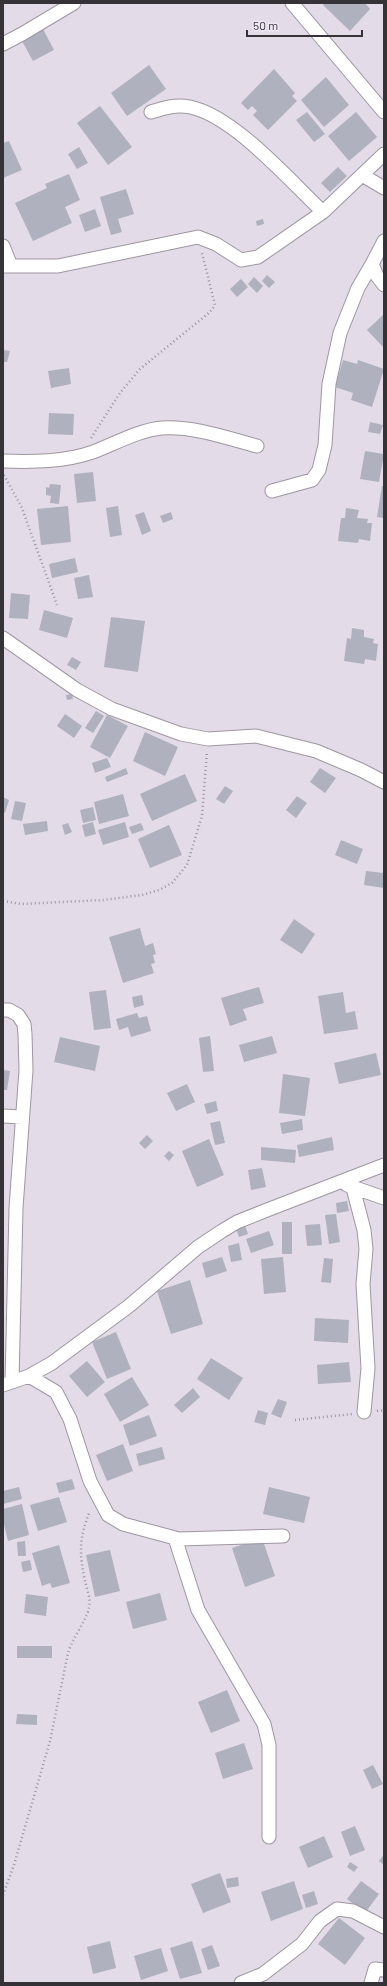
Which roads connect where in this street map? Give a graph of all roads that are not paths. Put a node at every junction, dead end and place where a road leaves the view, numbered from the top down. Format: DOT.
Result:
graph roads {
  1 [pos="74,3"];
  2 [pos="292,3"];
  3 [pos="3,44"];
  4 [pos="151,112"];
  5 [pos="384,112"];
  6 [pos="384,154"];
  7 [pos="362,176"];
  8 [pos="384,188"];
  9 [pos="324,212"];
  10 [pos="384,241"];
  11 [pos="3,246"];
  12 [pos="372,264"];
  13 [pos="7,266"];
  14 [pos="384,285"];
  15 [pos="257,446"];
  16 [pos="3,462"];
  17 [pos="272,492"];
  18 [pos="3,638"];
  19 [pos="384,782"];
  20 [pos="3,1010"];
  21 [pos="3,1116"];
  22 [pos="22,1117"];
  23 [pos="384,1165"];
  24 [pos="340,1182"];
  25 [pos="353,1188"];
  26 [pos="384,1198"];
  27 [pos="30,1376"];
  28 [pos="7,1383"];
  29 [pos="364,1412"];
  30 [pos="283,1536"];
  31 [pos="175,1538"];
  32 [pos="269,1837"];
  33 [pos="384,1927"];
  34 [pos="384,1970"];
  35 [pos="242,1983"];
  36 [pos="371,1983"];
  1 -- 3 [label="street"];
  2 -- 5 [label="street"];
  4 -- 9 [label="street"];
  6 -- 7 [label="street"];
  7 -- 8 [label="street"];
  7 -- 9 [label="street"];
  9 -- 13 [label="street"];
  10 -- 12 [label="street"];
  11 -- 13 [label="street"];
  12 -- 14 [label="street"];
  12 -- 17 [label="street"];
  15 -- 16 [label="street"];
  18 -- 19 [label="street"];
  20 -- 22 [label="street"];
  21 -- 22 [label="street"];
  22 -- 28 [label="street"];
  23 -- 24 [label="street"];
  24 -- 25 [label="street"];
  24 -- 27 [label="street"];
  25 -- 26 [label="street"];
  25 -- 29 [label="street"];
  27 -- 28 [label="street"];
  27 -- 31 [label="street"];
  30 -- 31 [label="street"];
  31 -- 32 [label="street"];
  33 -- 35 [label="street"];
  34 -- 36 [label="street"];
}
